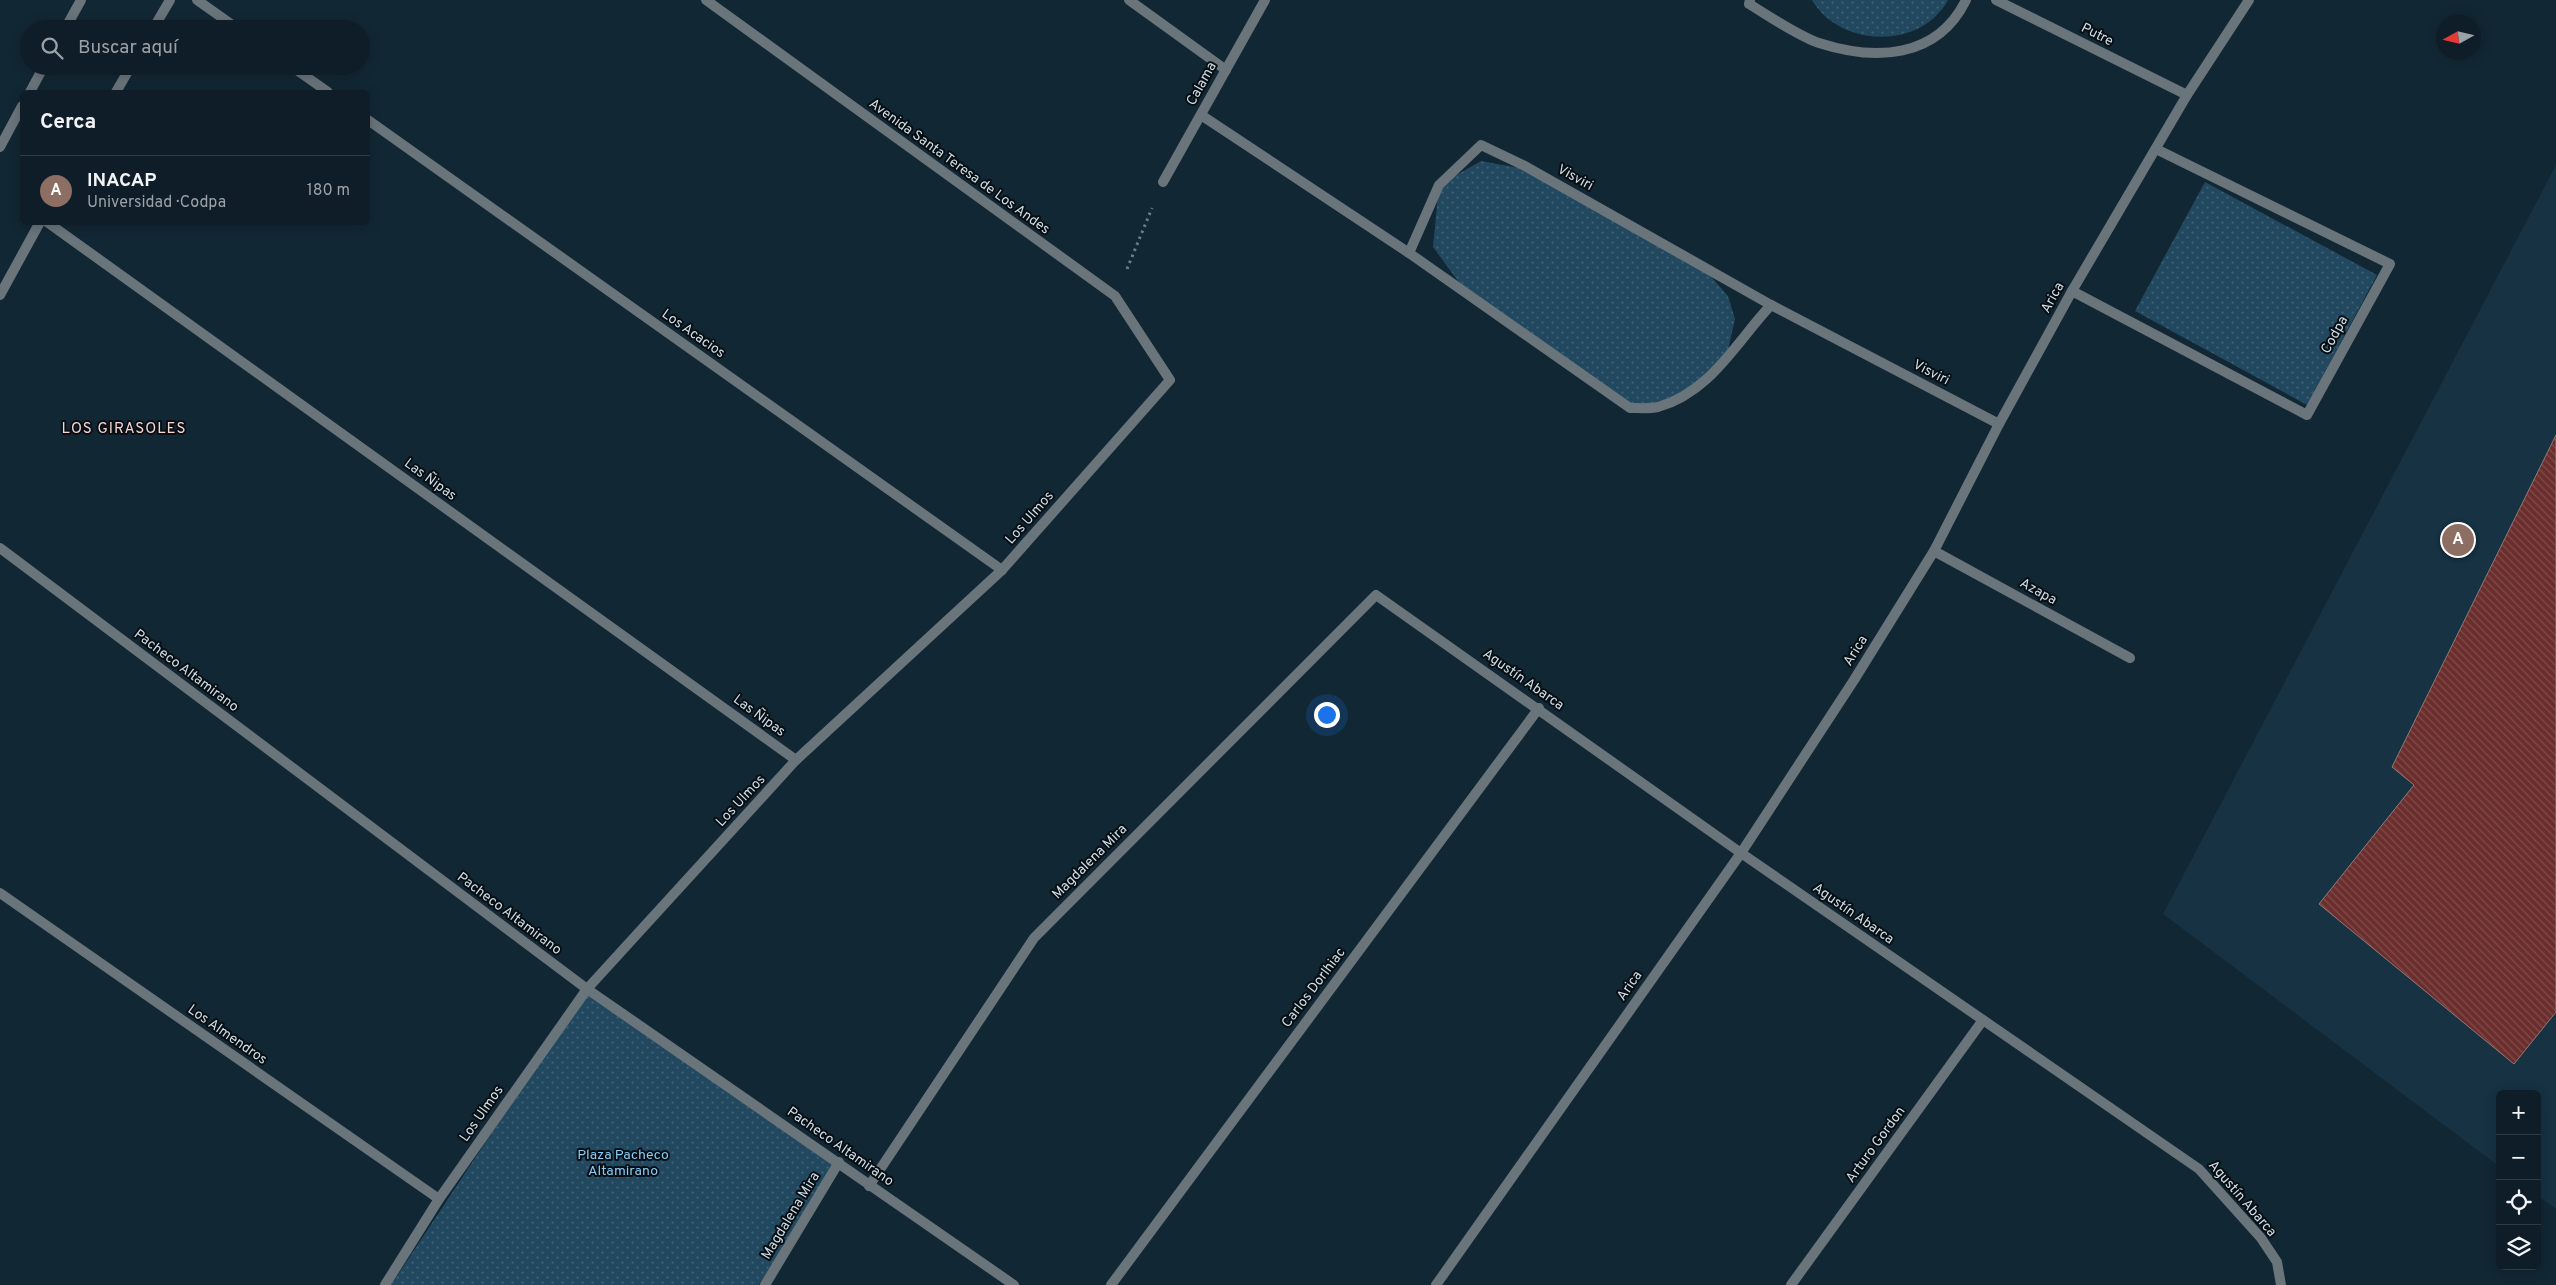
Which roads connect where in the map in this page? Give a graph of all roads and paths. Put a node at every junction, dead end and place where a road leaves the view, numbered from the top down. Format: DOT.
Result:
graph roads {
  1 [pos="81,0"];
  2 [pos="170,0"];
  3 [pos="197,0"];
  4 [pos="706,0"];
  5 [pos="1129,0"];
  6 [pos="1265,0"];
  7 [pos="1966,0"];
  8 [pos="1996,0"];
  9 [pos="2249,0"];
  10 [pos="1746,1"];
  11 [pos="70,20"];
  12 [pos="158,20"];
  13 [pos="225,20"];
  14 [pos="1226,70"];
  15 [pos="39,75"];
  16 [pos="126,75"];
  17 [pos="304,75"];
  18 [pos="31,90"];
  19 [pos="117,90"];
  20 [pos="325,90"];
  21 [pos="2186,95"];
  22 [pos="20,110"];
  23 [pos="1201,115"];
  24 [pos="370,121"];
  25 [pos="0,147"];
  26 [pos="2156,149"];
  27 [pos="1164,182"];
  28 [pos="38,225"];
  29 [pos="51,225"];
  30 [pos="1409,253"];
  31 [pos="2072,291"];
  32 [pos="0,294"];
  33 [pos="1115,296"];
  34 [pos="1771,305"];
  35 [pos="1170,380"];
  36 [pos="1999,424"];
  37 [pos="0,548"];
  38 [pos="1934,551"];
  39 [pos="1002,570"];
  40 [pos="1376,595"];
  41 [pos="2130,658"];
  42 [pos="1539,708"];
  43 [pos="796,760"];
  44 [pos="1741,853"];
  45 [pos="0,893"];
  46 [pos="586,989"];
  47 [pos="1982,1020"];
  48 [pos="839,1162"];
  49 [pos="869,1186"];
  50 [pos="439,1200"];
  51 [pos="385,1285"];
  52 [pos="766,1285"];
  53 [pos="1014,1285"];
  54 [pos="1111,1285"];
  55 [pos="1436,1285"];
  56 [pos="1792,1285"];
  57 [pos="2281,1285"];
  1 -- 11 [label="street"];
  2 -- 12 [label="street"];
  3 -- 13 [label="street"];
  4 -- 33 [label="street, Avenida Santa Teresa de Los Andes"];
  5 -- 14 [label="street"];
  6 -- 14 [label="street, Calama"];
  7 -- 10 [label="street"];
  8 -- 21 [label="street, Putre"];
  9 -- 21 [label="street, Arica"];
  14 -- 23 [label="street, Calama"];
  15 -- 18 [label="street"];
  16 -- 19 [label="street"];
  17 -- 20 [label="street"];
  21 -- 26 [label="street, Arica"];
  22 -- 25 [label="street"];
  23 -- 27 [label="street, Calama"];
  23 -- 30 [label="street"];
  24 -- 39 [label="street, Los Acacios"];
  26 -- 31 [label="street, Arica"];
  26 -- 31 [label="street, Codpa"];
  27 -- 33 [label="path"];
  28 -- 32 [label="street"];
  29 -- 43 [label="street, Las Ñipas"];
  30 -- 34 [label="street"];
  30 -- 34 [label="street, Visviri"];
  31 -- 36 [label="street, Arica"];
  33 -- 35 [label="street, Avenida Santa Teresa de Los Andes"];
  34 -- 36 [label="street, Visviri"];
  35 -- 39 [label="street, Los Ulmos"];
  36 -- 38 [label="street, Arica"];
  37 -- 46 [label="street, Pacheco Altamirano"];
  38 -- 41 [label="street, Azapa"];
  38 -- 44 [label="street, Arica"];
  39 -- 43 [label="street, Los Ulmos"];
  40 -- 42 [label="street, Agustín Abarca"];
  40 -- 49 [label="street, Magdalena Mira"];
  42 -- 44 [label="street, Agustín Abarca"];
  42 -- 54 [label="street, Carlos Dorlhiac"];
  43 -- 46 [label="street, Los Ulmos"];
  44 -- 47 [label="street, Agustín Abarca"];
  44 -- 55 [label="street, Arica"];
  45 -- 50 [label="street, Los Almendros"];
  46 -- 48 [label="street, Pacheco Altamirano"];
  46 -- 50 [label="street, Los Ulmos"];
  47 -- 56 [label="street, Arturo Gordon"];
  47 -- 57 [label="street, Agustín Abarca"];
  48 -- 49 [label="street, Pacheco Altamirano"];
  48 -- 52 [label="street, Magdalena Mira"];
  49 -- 53 [label="street, Pacheco Altamirano"];
  50 -- 51 [label="street, Los Ulmos"];
}
